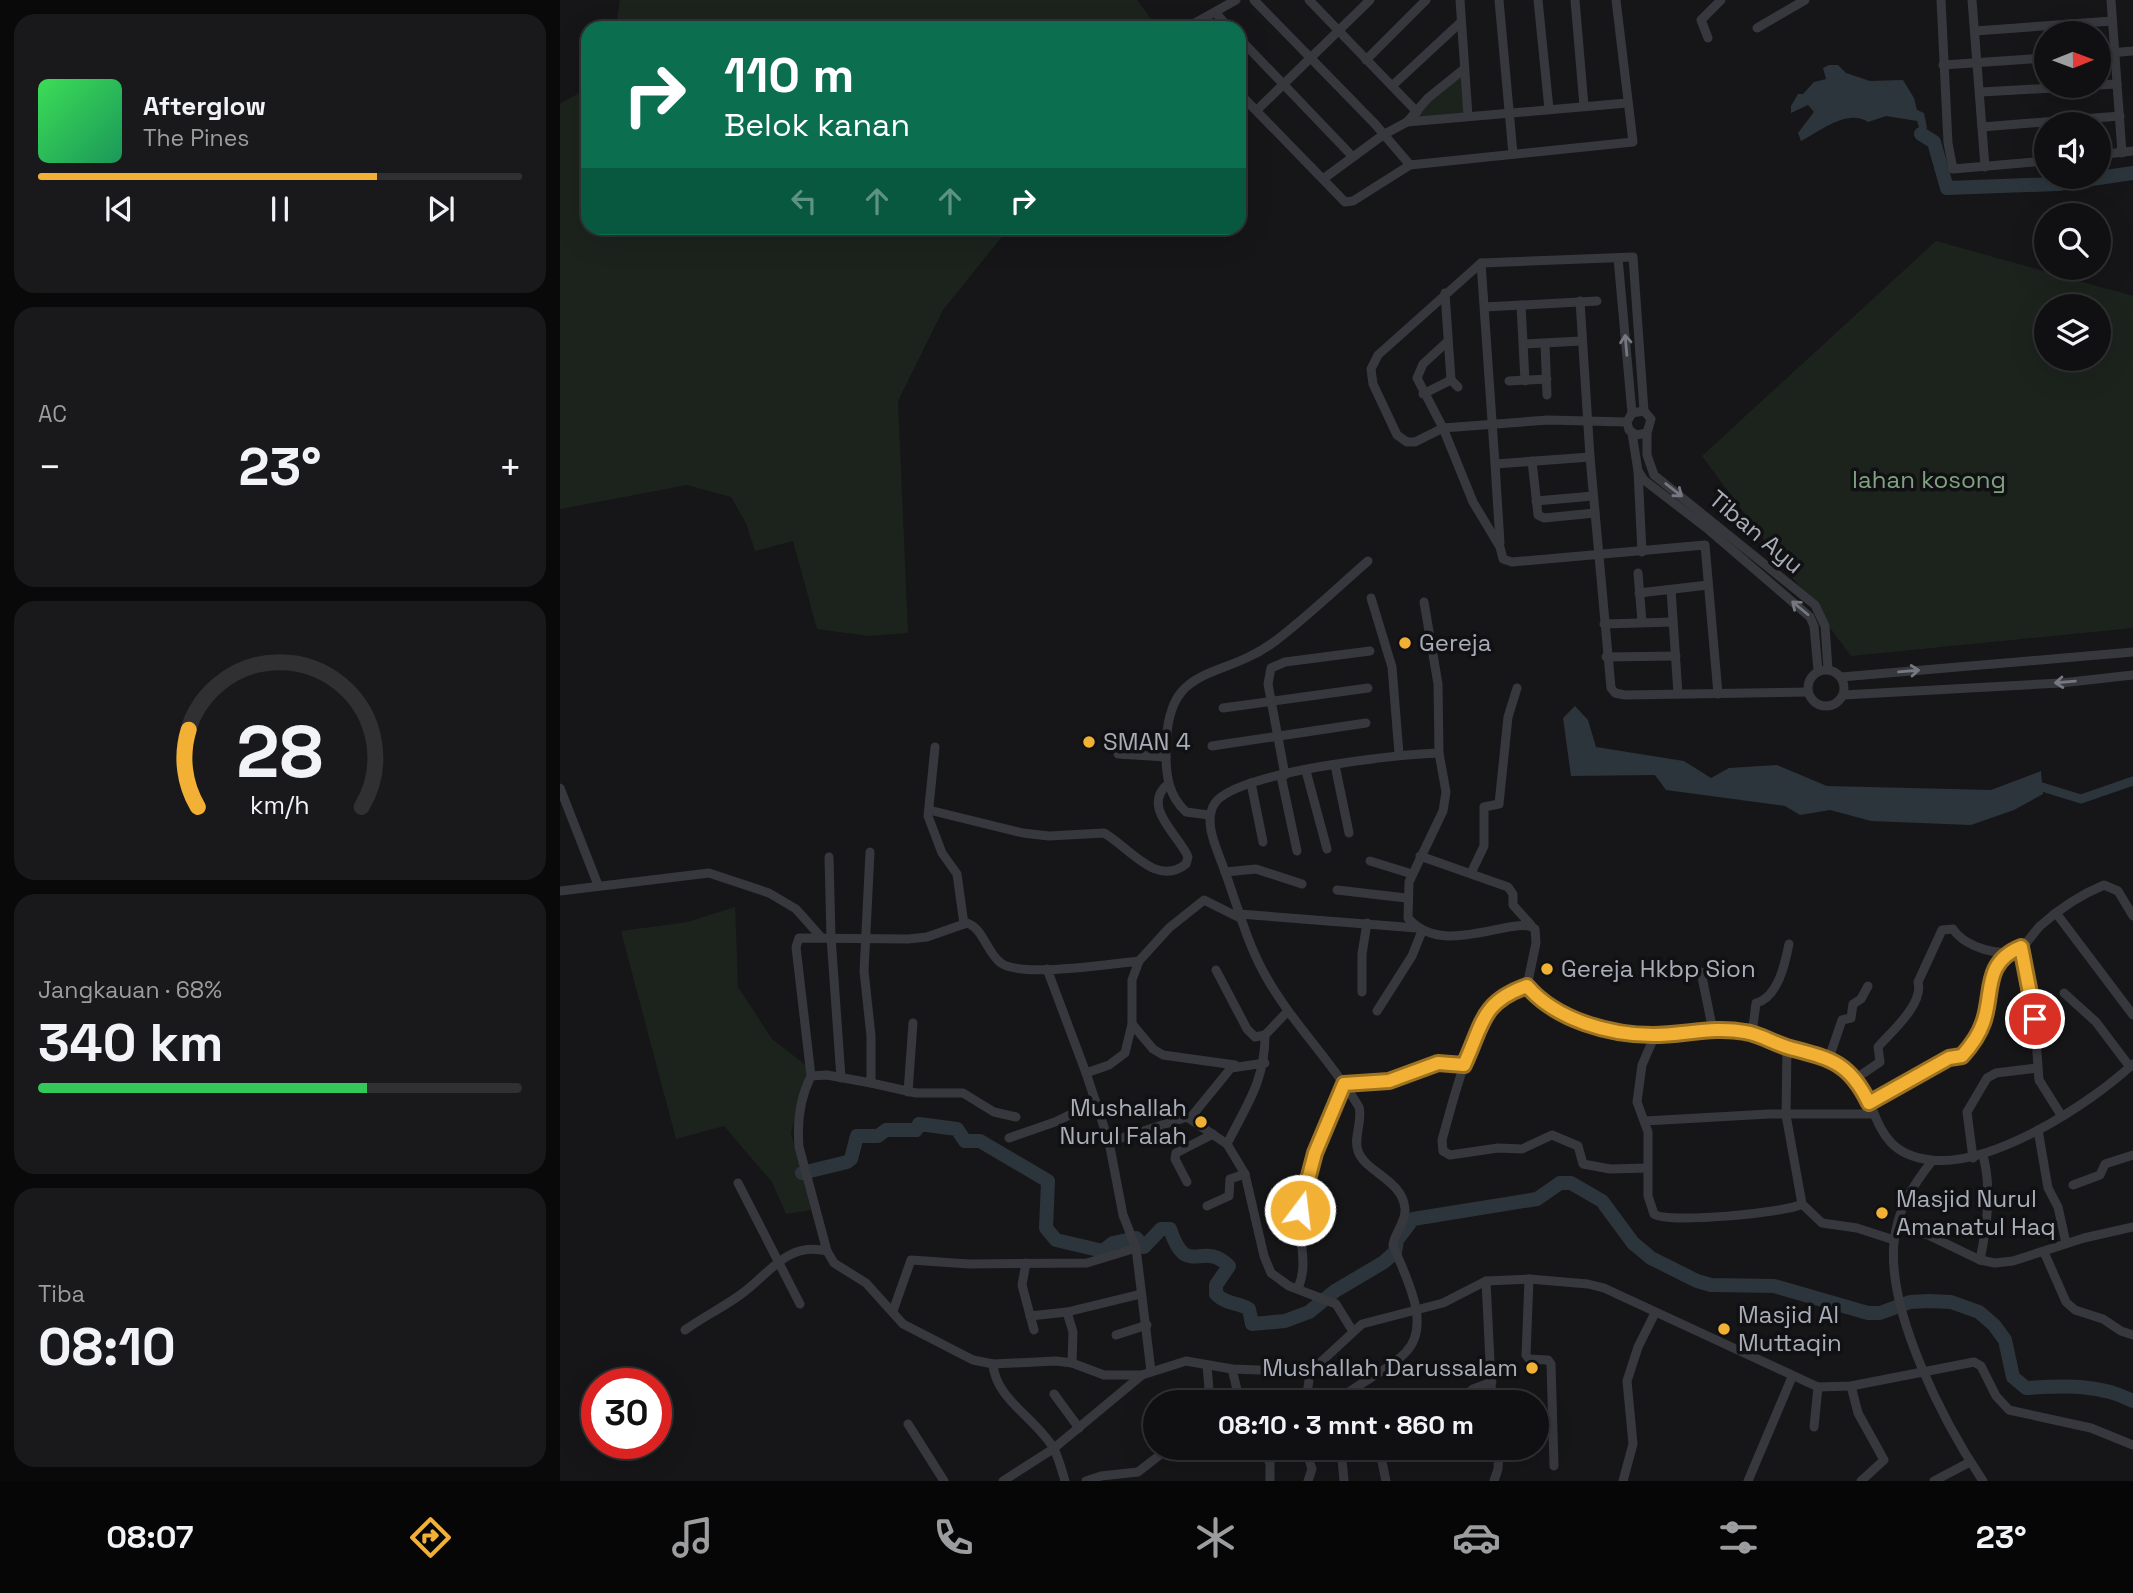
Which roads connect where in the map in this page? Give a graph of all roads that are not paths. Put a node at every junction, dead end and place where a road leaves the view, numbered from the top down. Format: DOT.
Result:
graph roads {
  1 [pos="1236,0"];
  2 [pos="1254,0"];
  3 [pos="1370,0"];
  4 [pos="1426,0"];
  5 [pos="1460,0"];
  6 [pos="1499,0"];
  7 [pos="1538,0"];
  8 [pos="1575,0"];
  9 [pos="1616,0"];
  10 [pos="1721,0"];
  11 [pos="1805,0"];
  12 [pos="1941,0"];
  13 [pos="1972,0"];
  14 [pos="2111,0"];
  15 [pos="1313,1"];
  16 [pos="1215,12"];
  17 [pos="1199,21"];
  18 [pos="1223,21"];
  19 [pos="2112,21"];
  20 [pos="1461,22"];
  21 [pos="1757,29"];
  22 [pos="1975,31"];
  23 [pos="1338,32"];
  24 [pos="1708,38"];
  25 [pos="1246,45"];
  26 [pos="2133,51"];
  27 [pos="2111,52"];
  28 [pos="2114,52"];
  29 [pos="1310,59"];
  30 [pos="2034,59"];
  31 [pos="1366,60"];
  32 [pos="1978,64"];
  33 [pos="1943,65"];
  34 [pos="1464,69"];
  35 [pos="2111,84"];
  36 [pos="2117,84"];
  37 [pos="1283,85"];
  38 [pos="1392,86"];
  39 [pos="2034,89"];
  40 [pos="1981,92"];
  41 [pos="1246,100"];
  42 [pos="1627,103"];
  43 [pos="1584,106"];
  44 [pos="1549,109"];
  45 [pos="1257,110"];
  46 [pos="1511,111"];
  47 [pos="1417,112"];
  48 [pos="1468,116"];
  49 [pos="2120,116"];
  50 [pos="1408,122"];
  51 [pos="1982,127"];
  52 [pos="1383,135"];
  53 [pos="2133,151"];
  54 [pos="2122,153"];
  55 [pos="1513,154"];
  56 [pos="2111,154"];
  57 [pos="1353,157"];
  58 [pos="2034,162"];
  59 [pos="1410,166"];
  60 [pos="1984,167"];
  61 [pos="1323,179"];
  62 [pos="1618,258"];
  63 [pos="1481,264"];
  64 [pos="1445,293"];
  65 [pos="1580,301"];
  66 [pos="1597,301"];
  67 [pos="1521,305"];
  68 [pos="1485,307"];
  69 [pos="1581,341"];
  70 [pos="1447,342"];
  71 [pos="1524,344"];
  72 [pos="1545,344"];
  73 [pos="1547,379"];
  74 [pos="1509,381"];
  75 [pos="1525,381"];
  76 [pos="1423,394"];
  77 [pos="1547,395"];
  78 [pos="1644,411"];
  79 [pos="1629,417"];
  80 [pos="1588,420"];
  81 [pos="1491,424"];
  82 [pos="1443,428"];
  83 [pos="1632,433"];
  84 [pos="1647,433"];
  85 [pos="1590,457"];
  86 [pos="1532,461"];
  87 [pos="1494,464"];
  88 [pos="1638,471"];
  89 [pos="1593,496"];
  90 [pos="1536,501"];
  91 [pos="1595,513"];
  92 [pos="1709,530"];
  93 [pos="1705,545"];
  94 [pos="1500,547"];
  95 [pos="1642,552"];
  96 [pos="1599,555"];
  97 [pos="1368,561"];
  98 [pos="1638,573"];
  99 [pos="1709,585"];
  100 [pos="1671,590"];
  101 [pos="1639,593"];
  102 [pos="1371,598"];
  103 [pos="1424,602"];
  104 [pos="1642,622"];
  105 [pos="1673,622"];
  106 [pos="1604,624"];
  107 [pos="1370,651"];
  108 [pos="2133,652"];
  109 [pos="1676,656"];
  110 [pos="1606,657"];
  111 [pos="1823,670"];
  112 [pos="2133,675"];
  113 [pos="1841,677"];
  114 [pos="1368,688"];
  115 [pos="1517,688"];
  116 [pos="1808,692"];
  117 [pos="1678,694"];
  118 [pos="1718,694"];
  119 [pos="1843,695"];
  120 [pos="1271,701"];
  121 [pos="1223,708"];
  122 [pos="1366,723"];
  123 [pos="1277,736"];
  124 [pos="1212,746"];
  125 [pos="935,747"];
  126 [pos="1439,753"];
  127 [pos="1118,754"];
  128 [pos="1399,754"];
  129 [pos="1166,757"];
  130 [pos="1335,765"];
  131 [pos="1306,771"];
  132 [pos="1283,776"];
  133 [pos="1251,783"];
  134 [pos="1168,784"];
  135 [pos="560,788"];
  136 [pos="929,810"];
  137 [pos="1209,815"];
  138 [pos="1349,833"];
  139 [pos="1263,842"];
  140 [pos="1326,849"];
  141 [pos="1297,851"];
  142 [pos="870,852"];
  143 [pos="1420,856"];
  144 [pos="829,857"];
  145 [pos="1370,861"];
  146 [pos="1226,872"];
  147 [pos="1471,873"];
  148 [pos="1412,874"];
  149 [pos="1302,884"];
  150 [pos="598,885"];
  151 [pos="1337,890"];
  152 [pos="560,891"];
  153 [pos="1406,898"];
  154 [pos="2056,913"];
  155 [pos="1240,916"];
  156 [pos="2133,916"];
  157 [pos="1367,923"];
  158 [pos="964,924"];
  159 [pos="1531,925"];
  160 [pos="1420,930"];
  161 [pos="820,936"];
  162 [pos="831,937"];
  163 [pos="866,937"];
  164 [pos="1789,944"];
  165 [pos="2021,947"];
  166 [pos="2007,953"];
  167 [pos="1139,961"];
  168 [pos="1047,969"];
  169 [pos="1216,970"];
  170 [pos="1701,972"];
  171 [pos="1527,986"];
  172 [pos="1868,986"];
  173 [pos="1362,992"];
  174 [pos="2064,993"];
  175 [pos="1288,1011"];
  176 [pos="1377,1011"];
  177 [pos="2133,1015"];
  178 [pos="913,1023"];
  179 [pos="1132,1024"];
  180 [pos="1713,1031"];
  181 [pos="1752,1034"];
  182 [pos="1265,1035"];
  183 [pos="1655,1035"];
  184 [pos="1787,1048"];
  185 [pos="1829,1058"];
  186 [pos="1265,1063"];
  187 [pos="1235,1065"];
  188 [pos="1464,1065"];
  189 [pos="2132,1066"];
  190 [pos="2037,1068"];
  191 [pos="1086,1073"];
  192 [pos="811,1076"];
  193 [pos="841,1078"];
  194 [pos="1855,1079"];
  195 [pos="871,1083"];
  196 [pos="1344,1084"];
  197 [pos="908,1092"];
  198 [pos="1096,1102"];
  199 [pos="1869,1103"];
  200 [pos="1874,1114"];
  201 [pos="1786,1115"];
  202 [pos="2061,1115"];
  203 [pos="1017,1117"];
  204 [pos="1191,1118"];
  205 [pos="1645,1121"];
  206 [pos="2038,1130"];
  207 [pos="1213,1134"];
  208 [pos="1009,1138"];
  209 [pos="1109,1142"];
  210 [pos="1227,1144"];
  211 [pos="2133,1155"];
  212 [pos="1978,1156"];
  213 [pos="1932,1160"];
  214 [pos="1647,1168"];
  215 [pos="1245,1174"];
  216 [pos="1187,1182"];
  217 [pos="738,1183"];
  218 [pos="2073,1185"];
  219 [pos="1802,1204"];
  220 [pos="1207,1206"];
  221 [pos="1899,1227"];
  222 [pos="2133,1227"];
  223 [pos="1894,1240"];
  224 [pos="1134,1241"];
  225 [pos="2066,1243"];
  226 [pos="827,1251"];
  227 [pos="2044,1252"];
  228 [pos="779,1260"];
  229 [pos="1980,1260"];
  230 [pos="1026,1263"];
  231 [pos="1529,1279"];
  232 [pos="1486,1281"];
  233 [pos="1298,1288"];
  234 [pos="1141,1294"];
  235 [pos="800,1304"];
  236 [pos="892,1311"];
  237 [pos="1067,1312"];
  238 [pos="1417,1312"];
  239 [pos="1655,1313"];
  240 [pos="1030,1316"];
  241 [pos="1147,1325"];
  242 [pos="685,1330"];
  243 [pos="1034,1330"];
  244 [pos="1352,1330"];
  245 [pos="1116,1335"];
  246 [pos="2133,1335"];
  247 [pos="1072,1363"];
  248 [pos="993,1364"];
  249 [pos="1207,1365"];
  250 [pos="1232,1369"];
  251 [pos="1310,1372"];
  252 [pos="1147,1373"];
  253 [pos="1923,1374"];
  254 [pos="1792,1377"];
  255 [pos="1492,1382"];
  256 [pos="1851,1386"];
  257 [pos="1818,1387"];
  258 [pos="1209,1390"];
  259 [pos="1237,1390"];
  260 [pos="1308,1390"];
  261 [pos="1353,1390"];
  262 [pos="1473,1390"];
  263 [pos="1492,1390"];
  264 [pos="1054,1394"];
  265 [pos="908,1424"];
  266 [pos="1814,1427"];
  267 [pos="1079,1428"];
  268 [pos="2133,1445"];
  269 [pos="1053,1449"];
  270 [pos="1153,1460"];
  271 [pos="1268,1460"];
  272 [pos="1309,1460"];
  273 [pos="1342,1460"];
  274 [pos="1382,1460"];
  275 [pos="1498,1460"];
  276 [pos="1970,1462"];
  277 [pos="1554,1466"];
  278 [pos="944,1481"];
  279 [pos="1003,1481"];
  280 [pos="1066,1481"];
  281 [pos="1086,1481"];
  282 [pos="1270,1481"];
  283 [pos="1308,1481"];
  284 [pos="1344,1481"];
  285 [pos="1386,1481"];
  286 [pos="1494,1481"];
  287 [pos="1623,1481"];
  288 [pos="1748,1481"];
  289 [pos="1861,1481"];
  290 [pos="1934,1481"];
  291 [pos="1983,1481"];
  1 -- 16 [label="street"];
  2 -- 29 [label="street"];
  3 -- 23 [label="street"];
  4 -- 31 [label="street"];
  5 -- 20 [label="street"];
  6 -- 46 [label="street"];
  7 -- 44 [label="street"];
  8 -- 43 [label="street"];
  9 -- 42 [label="street"];
  10 -- 24 [label="street"];
  11 -- 21 [label="street"];
  12 -- 33 [label="street"];
  13 -- 22 [label="street"];
  14 -- 19 [label="street"];
  15 -- 23 [label="street"];
  16 -- 17 [label="street"];
  16 -- 18 [label="street"];
  19 -- 22 [label="street"];
  19 -- 28 [label="street"];
  20 -- 34 [label="street"];
  20 -- 38 [label="street"];
  22 -- 32 [label="street"];
  23 -- 29 [label="street"];
  23 -- 31 [label="street"];
  25 -- 37 [label="street"];
  26 -- 28 [label="street"];
  27 -- 28 [label="street"];
  28 -- 36 [label="street"];
  29 -- 37 [label="street"];
  29 -- 52 [label="street"];
  30 -- 32 [label="street"];
  31 -- 38 [label="street"];
  32 -- 33 [label="street"];
  32 -- 40 [label="street"];
  33 -- 60 [label="street"];
  34 -- 47 [label="street"];
  34 -- 48 [label="street"];
  35 -- 36 [label="street"];
  36 -- 49 [label="street"];
  37 -- 45 [label="street"];
  37 -- 57 [label="street"];
  38 -- 47 [label="street"];
  39 -- 40 [label="street"];
  40 -- 51 [label="street"];
  41 -- 45 [label="street"];
  42 -- 43 [label="street"];
  42 -- 55 [label="street"];
  43 -- 44 [label="street"];
  44 -- 46 [label="street"];
  45 -- 61 [label="street"];
  46 -- 48 [label="street"];
  46 -- 55 [label="street"];
  47 -- 50 [label="street"];
  48 -- 50 [label="street"];
  49 -- 51 [label="street"];
  49 -- 54 [label="street"];
  50 -- 52 [label="street"];
  51 -- 60 [label="street"];
  52 -- 57 [label="street"];
  52 -- 59 [label="street"];
  53 -- 54 [label="street"];
  54 -- 56 [label="street"];
  55 -- 59 [label="street"];
  57 -- 61 [label="street"];
  58 -- 60 [label="street"];
  59 -- 61 [label="street"];
  62 -- 63 [label="street"];
  62 -- 78 [label="street"];
  79 -- 62 [label="street, one-way"];
  63 -- 64 [label="street"];
  63 -- 68 [label="street"];
  64 -- 70 [label="street"];
  64 -- 82 [label="street"];
  65 -- 66 [label="street"];
  65 -- 67 [label="street"];
  65 -- 69 [label="street"];
  67 -- 68 [label="street"];
  67 -- 71 [label="street"];
  68 -- 81 [label="street"];
  69 -- 72 [label="street"];
  69 -- 80 [label="street"];
  70 -- 76 [label="street"];
  70 -- 76 [label="street"];
  71 -- 72 [label="street"];
  71 -- 75 [label="street"];
  72 -- 73 [label="street"];
  73 -- 75 [label="street"];
  73 -- 77 [label="street"];
  74 -- 75 [label="street"];
  76 -- 82 [label="street"];
  78 -- 79 [label="street"];
  78 -- 84 [label="street, Tiban Ayu"];
  79 -- 80 [label="street"];
  79 -- 83 [label="street"];
  80 -- 81 [label="street"];
  80 -- 85 [label="street"];
  81 -- 82 [label="street"];
  81 -- 87 [label="street"];
  82 -- 94 [label="street"];
  83 -- 84 [label="street"];
  83 -- 88 [label="street"];
  84 -- 111 [label="street, Tiban Ayu, one-way"];
  85 -- 86 [label="street"];
  85 -- 89 [label="street"];
  86 -- 87 [label="street"];
  86 -- 90 [label="street"];
  87 -- 94 [label="street"];
  88 -- 92 [label="street, Tiban Ayu"];
  88 -- 95 [label="street"];
  89 -- 90 [label="street"];
  89 -- 91 [label="street"];
  90 -- 91 [label="street"];
  91 -- 96 [label="street"];
  92 -- 93 [label="street"];
  111 -- 92 [label="street, Tiban Ayu, one-way"];
  93 -- 95 [label="street"];
  93 -- 99 [label="street"];
  94 -- 96 [label="street"];
  95 -- 96 [label="street"];
  96 -- 106 [label="street"];
  97 -- 129 [label="street"];
  98 -- 101 [label="street"];
  99 -- 100 [label="street"];
  99 -- 118 [label="street"];
  100 -- 101 [label="street"];
  100 -- 105 [label="street"];
  101 -- 104 [label="street"];
  102 -- 128 [label="street"];
  103 -- 126 [label="street"];
  104 -- 105 [label="street"];
  104 -- 106 [label="street"];
  105 -- 109 [label="street"];
  106 -- 110 [label="street"];
  107 -- 120 [label="street"];
  113 -- 108 [label="street, one-way"];
  109 -- 110 [label="street"];
  109 -- 117 [label="street"];
  110 -- 117 [label="street"];
  111 -- 113 [label="street"];
  111 -- 116 [label="street, Tiban Ayu"];
  112 -- 119 [label="street, one-way"];
  113 -- 119 [label="street"];
  114 -- 120 [label="street"];
  115 -- 147 [label="street"];
  116 -- 118 [label="street"];
  116 -- 119 [label="street"];
  117 -- 118 [label="street"];
  120 -- 121 [label="street"];
  120 -- 123 [label="street"];
  122 -- 123 [label="street"];
  123 -- 124 [label="street"];
  123 -- 132 [label="street"];
  125 -- 136 [label="street"];
  126 -- 128 [label="street"];
  126 -- 143 [label="street"];
  127 -- 129 [label="street"];
  128 -- 130 [label="street"];
  129 -- 134 [label="street"];
  130 -- 131 [label="street"];
  130 -- 138 [label="street"];
  131 -- 132 [label="street"];
  131 -- 140 [label="street"];
  132 -- 133 [label="street"];
  132 -- 141 [label="street"];
  133 -- 137 [label="street"];
  133 -- 139 [label="street"];
  134 -- 136 [label="street"];
  134 -- 137 [label="street"];
  135 -- 150 [label="street"];
  136 -- 158 [label="street"];
  137 -- 146 [label="street"];
  142 -- 163 [label="street"];
  143 -- 147 [label="street"];
  143 -- 148 [label="street"];
  144 -- 162 [label="street"];
  145 -- 148 [label="street"];
  146 -- 149 [label="street"];
  146 -- 155 [label="street"];
  147 -- 159 [label="street"];
  148 -- 153 [label="street"];
  150 -- 152 [label="street"];
  150 -- 161 [label="street"];
  151 -- 153 [label="street"];
  153 -- 160 [label="street"];
  154 -- 156 [label="street"];
  154 -- 165 [label="street"];
  154 -- 177 [label="street"];
  155 -- 157 [label="street"];
  155 -- 167 [label="street"];
  155 -- 175 [label="street"];
  157 -- 160 [label="street"];
  157 -- 173 [label="street"];
  158 -- 163 [label="street"];
  158 -- 168 [label="street"];
  159 -- 160 [label="street"];
  159 -- 171 [label="street"];
  160 -- 176 [label="street"];
  161 -- 162 [label="street"];
  161 -- 192 [label="street"];
  162 -- 163 [label="street"];
  162 -- 193 [label="street"];
  163 -- 195 [label="street"];
  164 -- 181 [label="street"];
  165 -- 166 [label="street"];
  165 -- 190 [label="street"];
  166 -- 194 [label="street"];
  166 -- 199 [label="street"];
  167 -- 168 [label="street"];
  167 -- 179 [label="street"];
  168 -- 191 [label="street"];
  169 -- 182 [label="street"];
  170 -- 180 [label="street"];
  171 -- 183 [label="street"];
  171 -- 188 [label="street"];
  172 -- 185 [label="street"];
  174 -- 189 [label="street"];
  175 -- 182 [label="street"];
  175 -- 196 [label="street"];
  178 -- 197 [label="street"];
  179 -- 187 [label="street"];
  179 -- 191 [label="street"];
  180 -- 181 [label="street"];
  180 -- 183 [label="street"];
  181 -- 184 [label="street"];
  182 -- 186 [label="street"];
  183 -- 205 [label="street"];
  184 -- 185 [label="street"];
  184 -- 201 [label="street"];
  185 -- 194 [label="street"];
  186 -- 187 [label="street"];
  186 -- 210 [label="street"];
  187 -- 204 [label="street"];
  188 -- 196 [label="street"];
  188 -- 214 [label="street"];
  189 -- 202 [label="street"];
  190 -- 202 [label="street"];
  190 -- 212 [label="street"];
  191 -- 198 [label="street"];
  192 -- 193 [label="street"];
  192 -- 226 [label="street"];
  193 -- 195 [label="street"];
  194 -- 199 [label="street"];
  195 -- 197 [label="street"];
  196 -- 233 [label="street"];
  196 -- 238 [label="street"];
  197 -- 203 [label="street"];
  198 -- 208 [label="street"];
  198 -- 209 [label="street"];
  199 -- 200 [label="street"];
  200 -- 201 [label="street"];
  200 -- 213 [label="street"];
  201 -- 205 [label="street"];
  201 -- 219 [label="street"];
  202 -- 206 [label="street"];
  204 -- 207 [label="street"];
  204 -- 209 [label="street"];
  205 -- 214 [label="street"];
  206 -- 212 [label="street"];
  206 -- 225 [label="street"];
  207 -- 210 [label="street"];
  207 -- 216 [label="street"];
  209 -- 224 [label="street"];
  210 -- 215 [label="street"];
  211 -- 218 [label="street"];
  212 -- 213 [label="street"];
  212 -- 229 [label="street"];
  213 -- 221 [label="street"];
  214 -- 219 [label="street"];
  215 -- 220 [label="street"];
  215 -- 233 [label="street"];
  217 -- 228 [label="street"];
  219 -- 223 [label="street"];
  221 -- 223 [label="street"];
  221 -- 229 [label="street"];
  222 -- 225 [label="street"];
  223 -- 253 [label="street"];
  224 -- 230 [label="street"];
  224 -- 234 [label="street"];
  225 -- 227 [label="street"];
  226 -- 228 [label="street"];
  226 -- 236 [label="street"];
  227 -- 229 [label="street"];
  227 -- 246 [label="street"];
  228 -- 235 [label="street"];
  228 -- 242 [label="street"];
  230 -- 236 [label="street"];
  230 -- 240 [label="street"];
  231 -- 232 [label="street"];
  231 -- 239 [label="street"];
  231 -- 277 [label="street"];
  232 -- 238 [label="street"];
  232 -- 255 [label="street"];
  233 -- 244 [label="street"];
  234 -- 237 [label="street"];
  234 -- 241 [label="street"];
  236 -- 248 [label="street"];
  237 -- 240 [label="street"];
  237 -- 247 [label="street"];
  238 -- 244 [label="street"];
  238 -- 261 [label="street"];
  239 -- 254 [label="street"];
  239 -- 287 [label="street"];
  240 -- 243 [label="street"];
  241 -- 245 [label="street"];
  241 -- 252 [label="street"];
  244 -- 251 [label="street"];
  247 -- 248 [label="street"];
  247 -- 252 [label="street"];
  248 -- 269 [label="street"];
  249 -- 250 [label="street"];
  249 -- 252 [label="street"];
  249 -- 258 [label="street"];
  250 -- 251 [label="street"];
  250 -- 259 [label="street"];
  251 -- 260 [label="street"];
  252 -- 267 [label="street"];
  253 -- 256 [label="street"];
  253 -- 268 [label="street"];
  253 -- 276 [label="street"];
  254 -- 257 [label="street"];
  254 -- 288 [label="street"];
  255 -- 262 [label="street"];
  255 -- 263 [label="street"];
  256 -- 257 [label="street"];
  256 -- 289 [label="street"];
  257 -- 266 [label="street"];
  264 -- 267 [label="street"];
  265 -- 278 [label="street"];
  267 -- 269 [label="street"];
  269 -- 279 [label="street"];
  269 -- 280 [label="street"];
  270 -- 281 [label="street"];
  271 -- 282 [label="street"];
  272 -- 283 [label="street"];
  273 -- 284 [label="street"];
  274 -- 285 [label="street"];
  275 -- 286 [label="street"];
  276 -- 290 [label="street"];
  276 -- 291 [label="street"];
}
